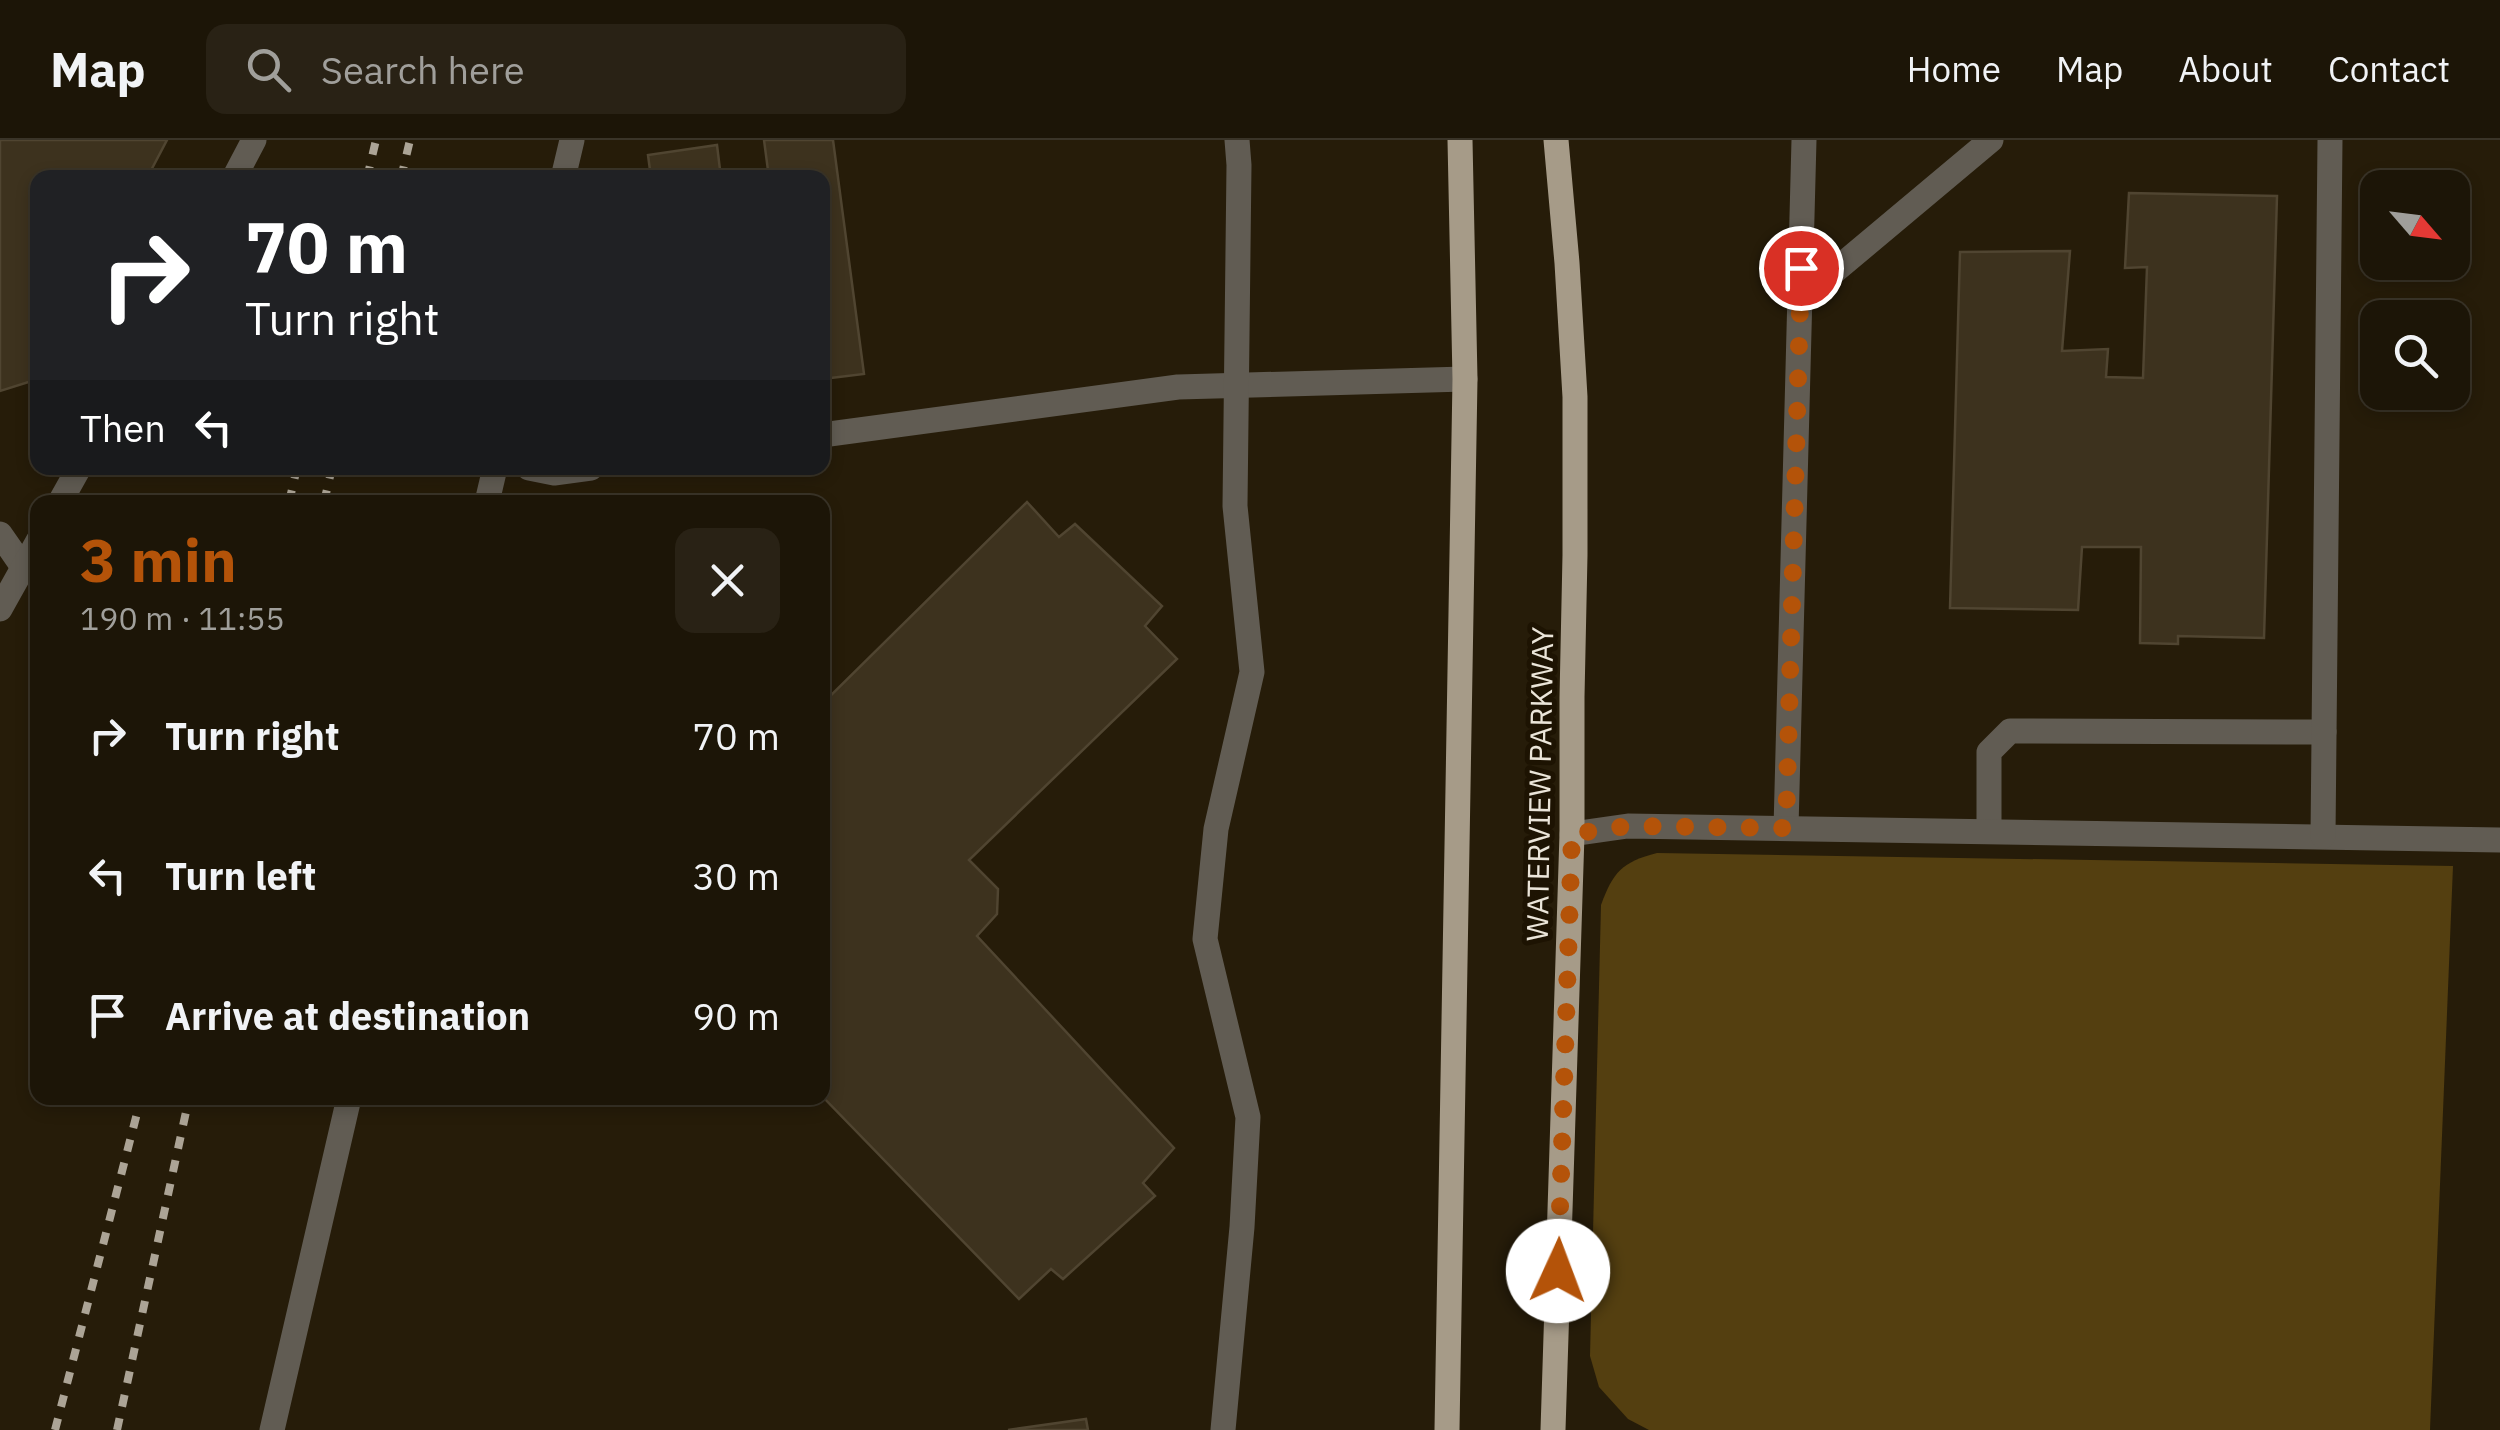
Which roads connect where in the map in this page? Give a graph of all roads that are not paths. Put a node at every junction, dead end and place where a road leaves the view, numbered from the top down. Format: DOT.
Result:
graph roads {
  1 [pos="254,140"];
  2 [pos="572,140"];
  3 [pos="1237,140"];
  4 [pos="1460,140"];
  5 [pos="1556,140"];
  6 [pos="1804,140"];
  7 [pos="1991,140"];
  8 [pos="2330,140"];
  9 [pos="238,170"];
  10 [pos="565,170"];
  11 [pos="1800,300"];
  12 [pos="1465,380"];
  13 [pos="1236,385"];
  14 [pos="830,435"];
  15 [pos="0,534"];
  16 [pos="30,554"];
  17 [pos="23,566"];
  18 [pos="0,609"];
  19 [pos="2324,732"];
  20 [pos="1786,828"];
  21 [pos="1989,831"];
  22 [pos="1572,834"];
  23 [pos="2323,836"];
  24 [pos="2500,840"];
  25 [pos="348,1105"];
  26 [pos="272,1430"];
  27 [pos="1223,1430"];
  28 [pos="1447,1430"];
  29 [pos="1553,1430"];
  1 -- 9 [label="lane"];
  2 -- 10 [label="lane"];
  3 -- 13 [label="lane"];
  4 -- 12 [label="main road"];
  5 -- 22 [label="main road, WATERVIEW PARKWAY"];
  6 -- 11 [label="lane"];
  7 -- 11 [label="lane"];
  8 -- 19 [label="lane"];
  11 -- 20 [label="lane"];
  12 -- 13 [label="lane"];
  12 -- 28 [label="main road"];
  13 -- 14 [label="lane"];
  13 -- 27 [label="lane"];
  15 -- 17 [label="lane"];
  16 -- 17 [label="lane"];
  17 -- 18 [label="lane"];
  19 -- 21 [label="lane"];
  19 -- 23 [label="lane"];
  20 -- 21 [label="lane"];
  20 -- 22 [label="lane"];
  21 -- 23 [label="lane"];
  22 -- 29 [label="main road, WATERVIEW PARKWAY"];
  23 -- 24 [label="lane"];
  25 -- 26 [label="lane"];
}
